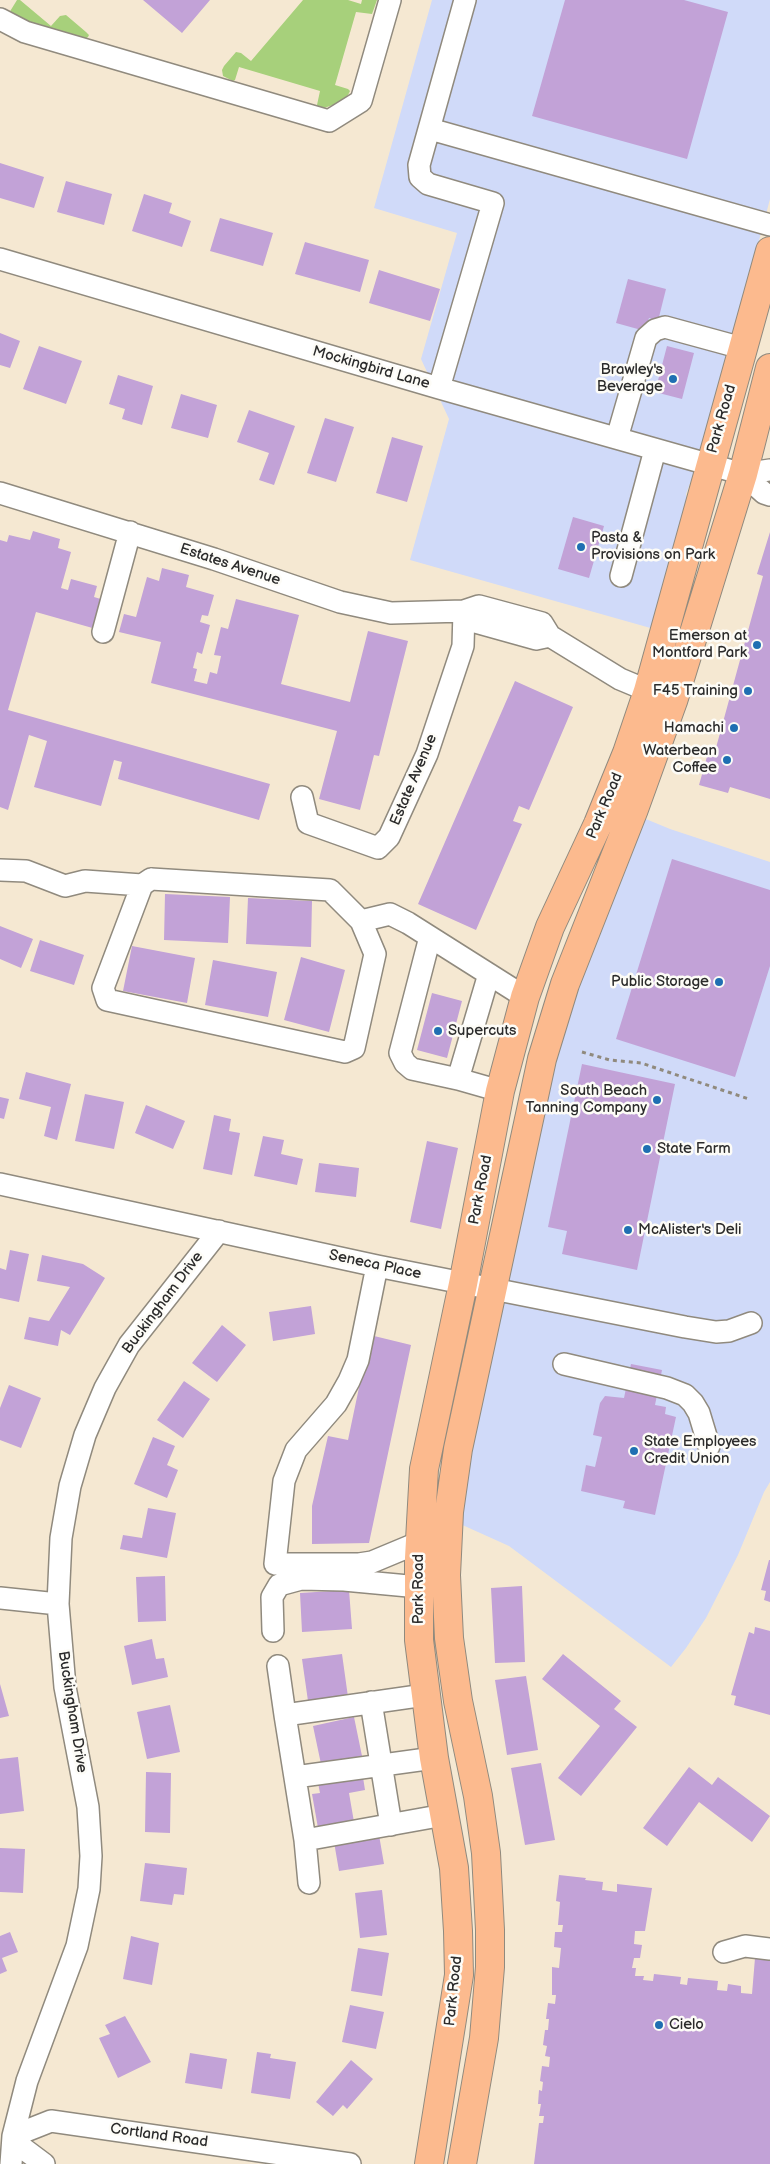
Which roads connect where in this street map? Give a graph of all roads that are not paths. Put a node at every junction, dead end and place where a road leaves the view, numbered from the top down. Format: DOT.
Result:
graph roads {
  1 [pos="390,0"];
  2 [pos="465,0"];
  3 [pos="0,19"];
  4 [pos="430,129"];
  5 [pos="770,225"];
  6 [pos="770,251"];
  7 [pos="0,259"];
  8 [pos="742,348"];
  9 [pos="770,368"];
  10 [pos="439,388"];
  11 [pos="617,438"];
  12 [pos="655,450"];
  13 [pos="709,466"];
  14 [pos="770,470"];
  15 [pos="743,474"];
  16 [pos="0,493"];
  17 [pos="770,495"];
  18 [pos="130,532"];
  19 [pos="621,576"];
  20 [pos="464,611"];
  21 [pos="103,632"];
  22 [pos="648,691"];
  23 [pos="673,701"];
  24 [pos="302,797"];
  25 [pos="0,870"];
  26 [pos="142,885"];
  27 [pos="361,921"];
  28 [pos="430,937"];
  29 [pos="489,974"];
  30 [pos="525,997"];
  31 [pos="458,1079"];
  32 [pos="500,1091"];
  33 [pos="0,1184"];
  34 [pos="218,1231"];
  35 [pos="377,1266"];
  36 [pos="463,1284"];
  37 [pos="493,1290"];
  38 [pos="750,1323"];
  39 [pos="564,1364"];
  40 [pos="709,1446"];
  41 [pos="420,1542"];
  42 [pos="418,1587"];
  43 [pos="0,1598"];
  44 [pos="58,1604"];
  45 [pos="273,1631"];
  46 [pos="278,1666"];
  47 [pos="425,1695"];
  48 [pos="371,1702"];
  49 [pos="285,1715"];
  50 [pos="434,1758"];
  51 [pos="380,1765"];
  52 [pos="295,1777"];
  53 [pos="444,1815"];
  54 [pos="391,1825"];
  55 [pos="304,1840"];
  56 [pos="309,1883"];
  57 [pos="770,1950"];
  58 [pos="724,1952"];
  59 [pos="4,2132"];
  60 [pos="11,2164"];
  61 [pos="44,2164"];
  62 [pos="350,2164"];
  63 [pos="430,2164"];
  64 [pos="462,2164"];
  1 -- 3 [label="street"];
  2 -- 4 [label="street"];
  4 -- 5 [label="street"];
  4 -- 10 [label="street"];
  6 -- 8 [label="main road, Park Road"];
  7 -- 10 [label="street, Mockingbird Lane"];
  8 -- 11 [label="street"];
  8 -- 13 [label="main road, Park Road"];
  9 -- 15 [label="main road, Park Road"];
  10 -- 11 [label="street, Mockingbird Lane"];
  11 -- 12 [label="street, Mockingbird Lane"];
  12 -- 13 [label="street, Mockingbird Lane"];
  12 -- 19 [label="street"];
  13 -- 15 [label="street, Mockingbird Lane"];
  13 -- 22 [label="main road, Park Road"];
  14 -- 15 [label="street, Mockingbird Lane"];
  15 -- 17 [label="street, Mockingbird Lane"];
  15 -- 23 [label="main road, Park Road"];
  16 -- 18 [label="street, Estates Avenue"];
  18 -- 20 [label="street, Estates Avenue"];
  18 -- 21 [label="street"];
  20 -- 22 [label="street"];
  20 -- 24 [label="street, Estate Avenue"];
  22 -- 23 [label="street"];
  22 -- 30 [label="main road, Park Road"];
  23 -- 37 [label="main road, Park Road"];
  25 -- 26 [label="street"];
  26 -- 27 [label="street"];
  26 -- 27 [label="street"];
  27 -- 28 [label="street"];
  28 -- 29 [label="street"];
  28 -- 31 [label="street"];
  29 -- 30 [label="street"];
  29 -- 31 [label="street"];
  30 -- 32 [label="main road, Park Road"];
  31 -- 32 [label="street"];
  32 -- 36 [label="main road, Park Road"];
  33 -- 34 [label="street, Seneca Place"];
  34 -- 35 [label="street, Seneca Place"];
  34 -- 44 [label="street, Buckingham Drive"];
  35 -- 36 [label="street, Seneca Place"];
  35 -- 41 [label="street"];
  36 -- 37 [label="street, Seneca Place"];
  36 -- 41 [label="main road, Park Road"];
  37 -- 38 [label="street, Seneca Place"];
  37 -- 64 [label="main road, Park Road"];
  39 -- 40 [label="street"];
  41 -- 42 [label="main road, Park Road"];
  42 -- 45 [label="street"];
  42 -- 47 [label="main road, Park Road"];
  43 -- 44 [label="street"];
  44 -- 59 [label="street, Buckingham Drive"];
  46 -- 49 [label="street"];
  47 -- 48 [label="street"];
  47 -- 50 [label="main road, Park Road"];
  48 -- 49 [label="street"];
  48 -- 51 [label="street"];
  49 -- 52 [label="street"];
  50 -- 51 [label="street"];
  50 -- 53 [label="main road, Park Road"];
  51 -- 52 [label="street"];
  51 -- 54 [label="street"];
  52 -- 55 [label="street"];
  53 -- 54 [label="street"];
  53 -- 63 [label="main road, Park Road"];
  54 -- 55 [label="street"];
  55 -- 56 [label="street"];
  57 -- 58 [label="street"];
  59 -- 60 [label="street, Buckingham Drive"];
  59 -- 61 [label="street"];
  59 -- 62 [label="street, Cortland Road"];
}
